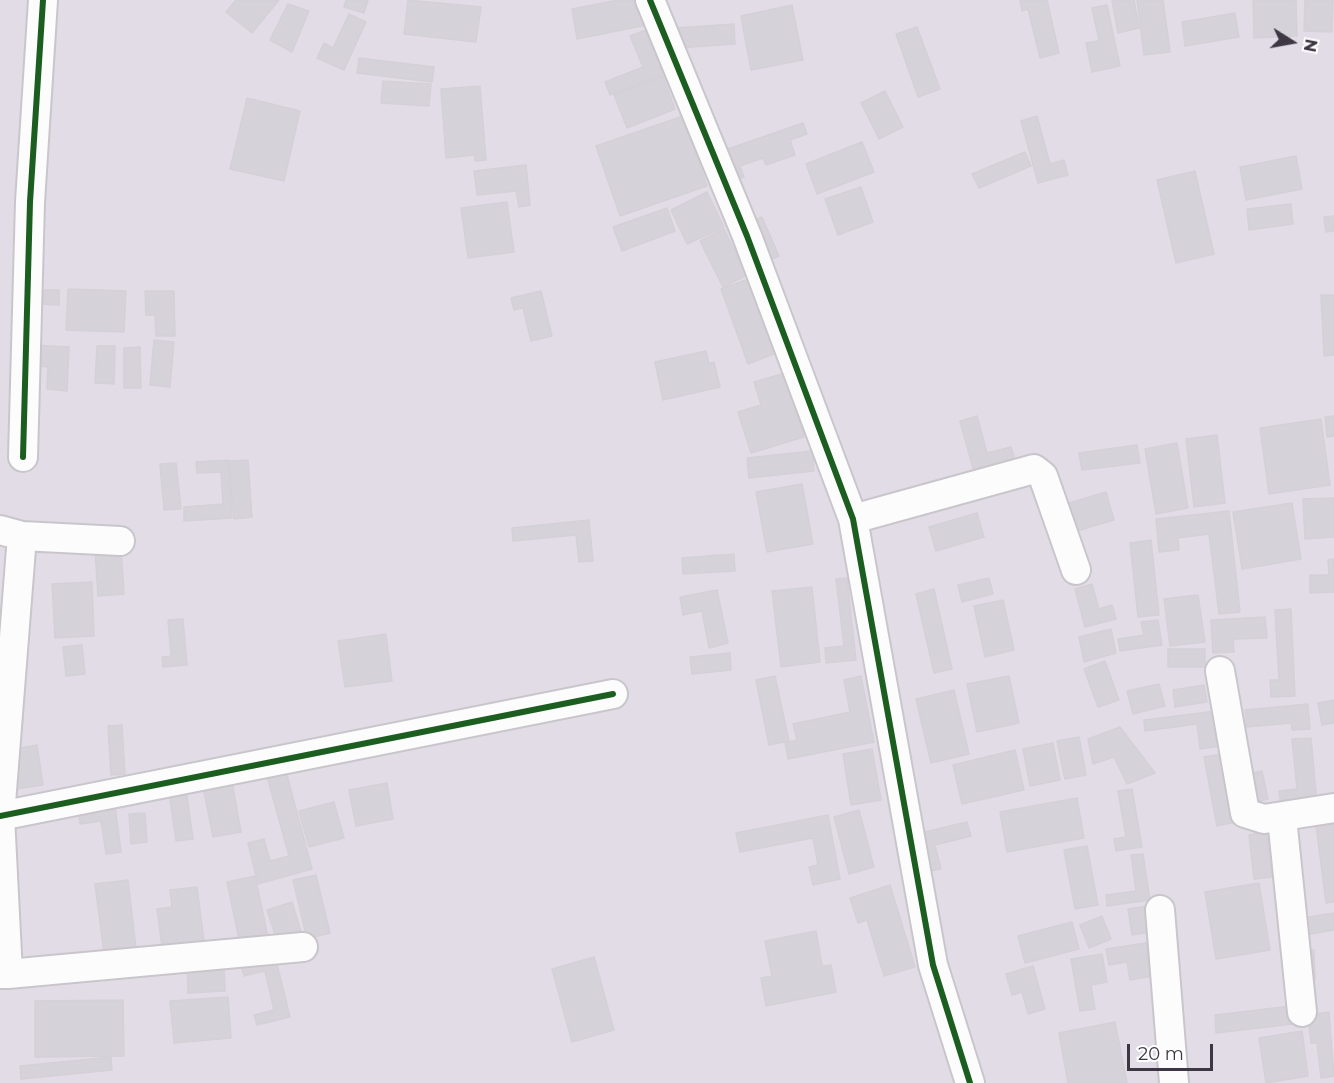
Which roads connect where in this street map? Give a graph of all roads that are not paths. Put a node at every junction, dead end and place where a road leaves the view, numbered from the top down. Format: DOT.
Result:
graph roads {
  1 [pos="43,0"];
  2 [pos="650,0"];
  3 [pos="23,457"];
  4 [pos="853,519"];
  5 [pos="11,533"];
  6 [pos="120,541"];
  7 [pos="1076,570"];
  8 [pos="1220,671"];
  9 [pos="613,694"];
  10 [pos="1334,808"];
  11 [pos="0,816"];
  12 [pos="1282,818"];
  13 [pos="1160,910"];
  14 [pos="303,947"];
  15 [pos="4,974"];
  16 [pos="1302,1012"];
  17 [pos="970,1083"];
  18 [pos="1174,1083"];
  1 -- 3 [label="street"];
  2 -- 4 [label="street"];
  4 -- 7 [label="street"];
  4 -- 17 [label="street"];
  5 -- 6 [label="street"];
  5 -- 11 [label="street"];
  8 -- 12 [label="street"];
  9 -- 11 [label="street"];
  10 -- 12 [label="street"];
  11 -- 15 [label="street"];
  12 -- 16 [label="street"];
  13 -- 18 [label="street"];
  14 -- 15 [label="street"];
}
